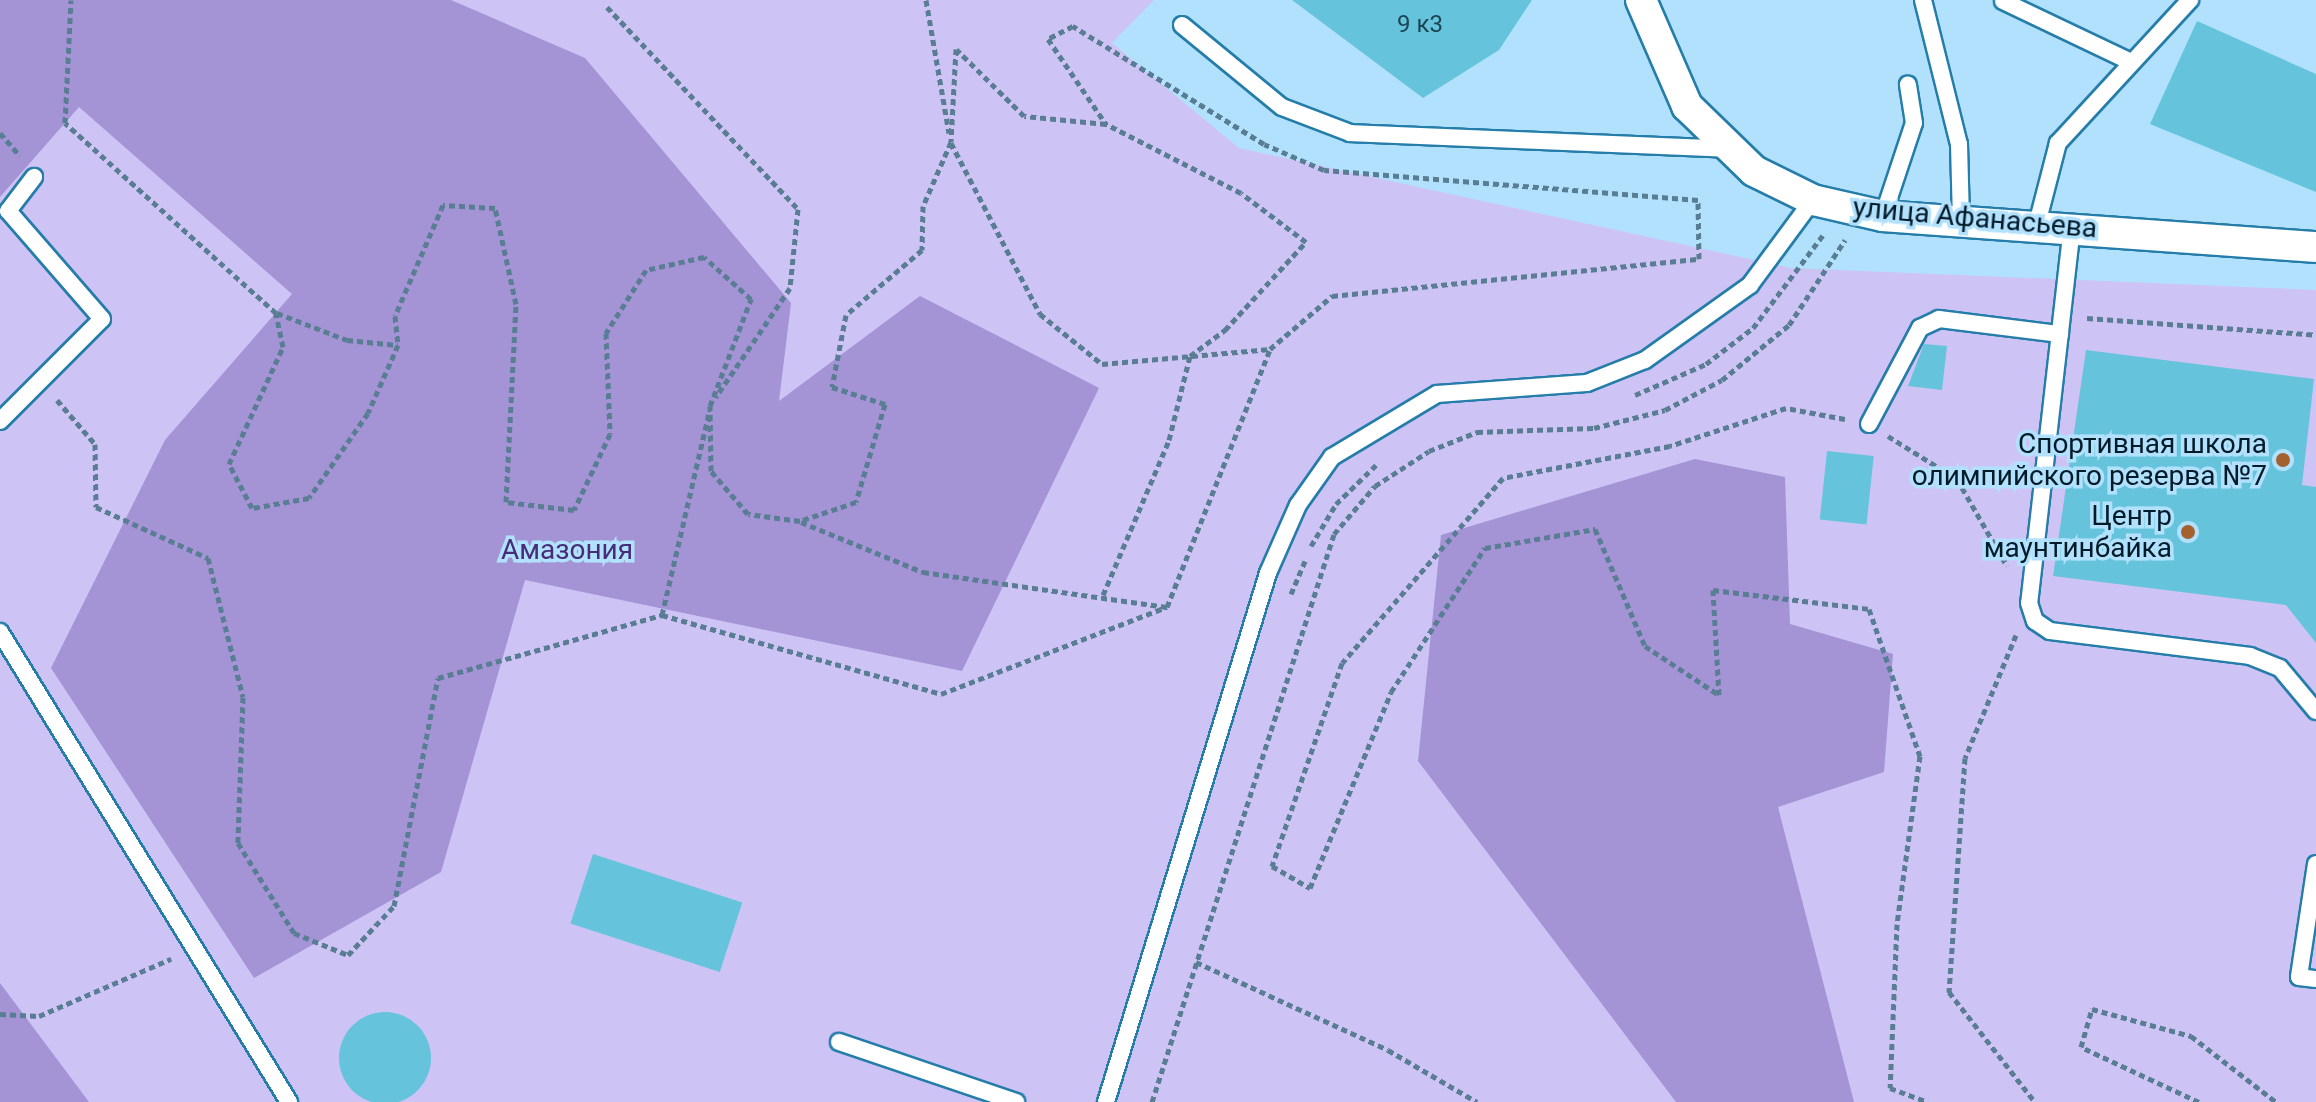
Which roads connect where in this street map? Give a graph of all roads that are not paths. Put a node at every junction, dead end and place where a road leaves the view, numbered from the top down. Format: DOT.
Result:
graph roads {
  1 [pos="1641,0"];
  2 [pos="1923,0"];
  3 [pos="2190,0"];
  4 [pos="2003,1"];
  5 [pos="1182,25"];
  6 [pos="2131,62"];
  7 [pos="1908,84"];
  8 [pos="1725,149"];
  9 [pos="34,177"];
  10 [pos="1850,209"];
  11 [pos="1961,220"];
  12 [pos="2037,224"];
  13 [pos="2072,227"];
  14 [pos="2316,247"];
  15 [pos="2060,334"];
  16 [pos="0,421"];
  17 [pos="1869,424"];
  18 [pos="0,632"];
  19 [pos="2316,711"];
  20 [pos="2316,864"];
  21 [pos="2316,979"];
  22 [pos="839,1042"];
  23 [pos="289,1102"];
  24 [pos="1016,1102"];
  25 [pos="1106,1102"];
  1 -- 8 [label="street, улица Афанасьева"];
  2 -- 11 [label="lane"];
  3 -- 6 [label="lane"];
  4 -- 6 [label="lane"];
  5 -- 8 [label="lane"];
  6 -- 12 [label="lane"];
  7 -- 10 [label="lane"];
  8 -- 10 [label="street, улица Афанасьева"];
  9 -- 16 [label="lane"];
  10 -- 11 [label="street, улица Афанасьева"];
  10 -- 25 [label="lane"];
  11 -- 12 [label="street, улица Афанасьева"];
  12 -- 13 [label="street, улица Афанасьева"];
  13 -- 14 [label="street, улица Афанасьева"];
  13 -- 15 [label="lane"];
  15 -- 17 [label="lane"];
  15 -- 19 [label="lane"];
  18 -- 23 [label="lane"];
  20 -- 21 [label="lane"];
  22 -- 24 [label="lane"];
}
